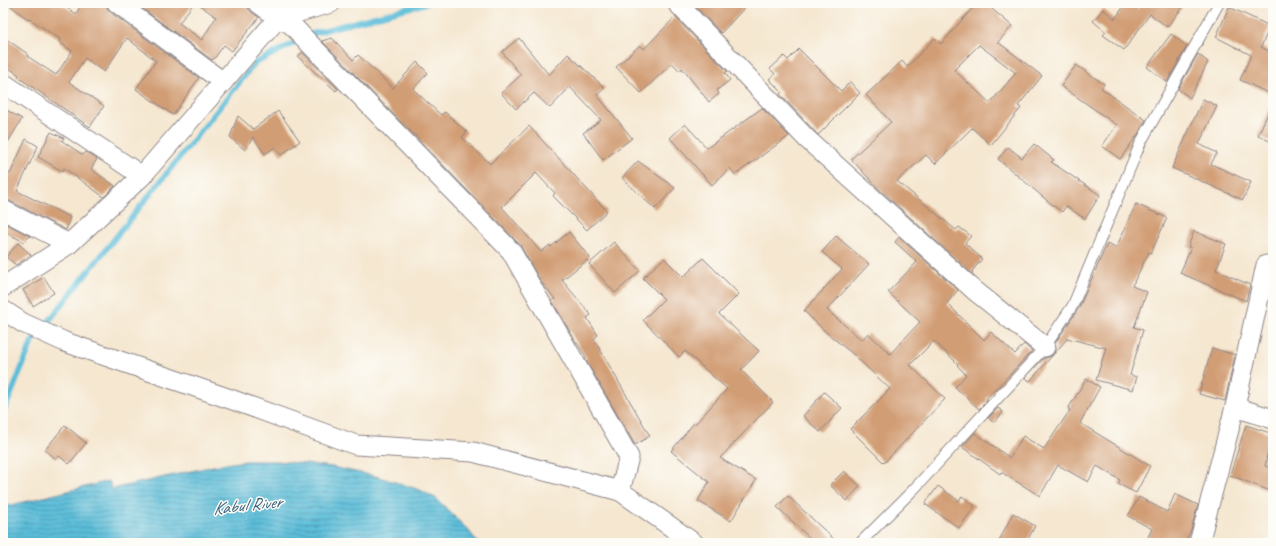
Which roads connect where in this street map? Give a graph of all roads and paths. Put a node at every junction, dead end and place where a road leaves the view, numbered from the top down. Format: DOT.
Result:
graph roads {
  1 [pos="117,3"];
  2 [pos="258,3"];
  3 [pos="331,3"];
  4 [pos="677,3"];
  5 [pos="1220,3"];
  6 [pos="284,21"];
  7 [pos="223,82"];
  8 [pos="3,83"];
  9 [pos="142,176"];
  10 [pos="3,210"];
  11 [pos="69,244"];
  12 [pos="1266,265"];
  13 [pos="3,287"];
  14 [pos="3,310"];
  15 [pos="1046,347"];
  16 [pos="1235,407"];
  17 [pos="1273,419"];
  18 [pos="620,491"];
  19 [pos="694,543"];
  20 [pos="860,543"];
  21 [pos="1199,543"];
  1 -- 7 [label="street"];
  2 -- 6 [label="street"];
  3 -- 6 [label="street"];
  4 -- 15 [label="street"];
  5 -- 15 [label="lane"];
  6 -- 7 [label="street"];
  6 -- 18 [label="street"];
  7 -- 9 [label="street"];
  8 -- 9 [label="street"];
  9 -- 11 [label="street"];
  10 -- 11 [label="street"];
  11 -- 13 [label="street"];
  12 -- 16 [label="street"];
  14 -- 18 [label="street"];
  15 -- 20 [label="lane"];
  16 -- 17 [label="street"];
  16 -- 21 [label="street"];
  18 -- 19 [label="street"];
}
